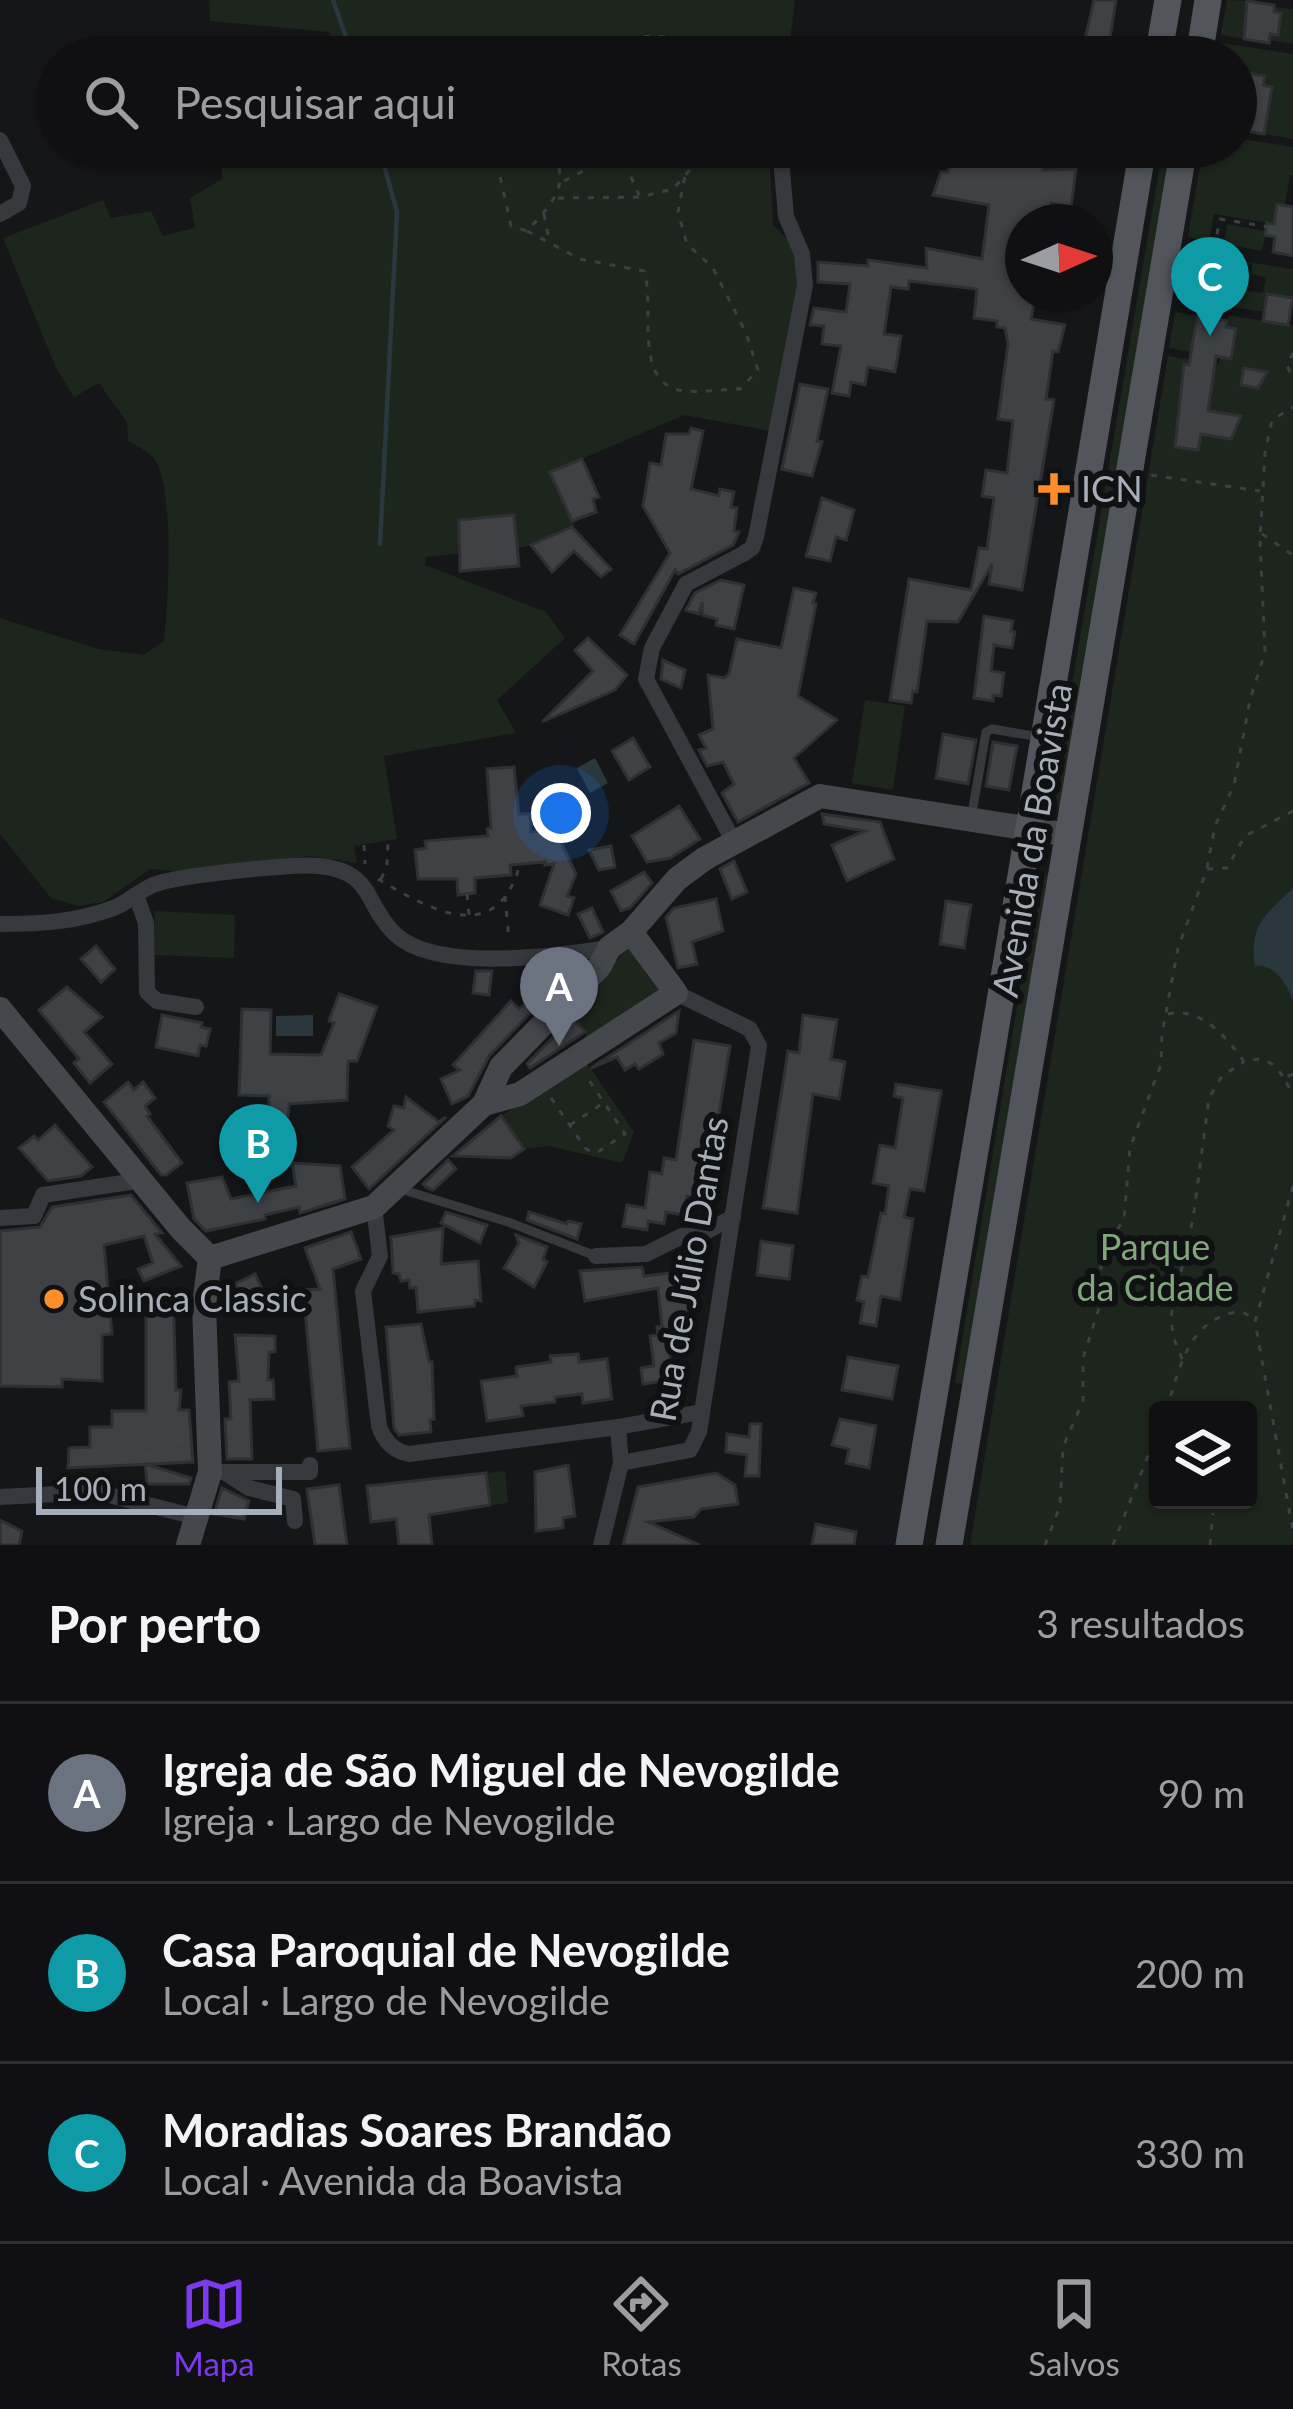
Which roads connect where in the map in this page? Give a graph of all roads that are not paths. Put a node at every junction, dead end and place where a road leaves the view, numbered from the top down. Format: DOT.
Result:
graph roads {
  1 [pos="1168,0"];
  2 [pos="1208,0"];
  3 [pos="1162,36"];
  4 [pos="1202,36"];
  5 [pos="0,140"];
  6 [pos="782,168"];
  7 [pos="1139,168"];
  8 [pos="1181,168"];
  9 [pos="0,214"];
  10 [pos="1044,737"];
  11 [pos="971,819"];
  12 [pos="1028,828"];
  13 [pos="1069,835"];
  14 [pos="734,842"];
  15 [pos="136,895"];
  16 [pos="0,924"];
  17 [pos="631,932"];
  18 [pos="609,948"];
  19 [pos="676,993"];
  20 [pos="196,1007"];
  21 [pos="0,1009"];
  22 [pos="484,1104"];
  23 [pos="143,1180"];
  24 [pos="397,1188"];
  25 [pos="374,1207"];
  26 [pos="733,1216"];
  27 [pos="0,1218"];
  28 [pos="700,1235"];
  29 [pos="596,1256"];
  30 [pos="727,1256"];
  31 [pos="210,1258"];
  32 [pos="701,1412"];
  33 [pos="618,1427"];
  34 [pos="621,1462"];
  35 [pos="310,1466"];
  36 [pos="218,1472"];
  37 [pos="0,1497"];
  38 [pos="196,1517"];
  39 [pos="295,1521"];
  40 [pos="188,1545"];
  41 [pos="602,1545"];
  42 [pos="909,1545"];
  43 [pos="949,1545"];
  1 -- 3 [label="main road"];
  2 -- 4 [label="main road"];
  5 -- 9 [label="street"];
  6 -- 14 [label="street"];
  7 -- 10 [label="main road, Avenida da Boavista"];
  8 -- 13 [label="main road, Avenida da Boavista"];
  10 -- 11 [label="lane"];
  10 -- 12 [label="main road, Avenida da Boavista"];
  11 -- 12 [label="street"];
  11 -- 14 [label="street"];
  12 -- 13 [label="street"];
  12 -- 42 [label="main road, Avenida da Boavista"];
  13 -- 43 [label="main road, Avenida da Boavista"];
  14 -- 17 [label="street"];
  15 -- 16 [label="street"];
  15 -- 18 [label="street"];
  15 -- 20 [label="street"];
  17 -- 18 [label="street"];
  17 -- 19 [label="street"];
  18 -- 22 [label="street"];
  19 -- 22 [label="street"];
  19 -- 26 [label="street, Rua de Júlio Dantas"];
  21 -- 23 [label="street"];
  22 -- 24 [label="street"];
  23 -- 27 [label="street"];
  23 -- 31 [label="street"];
  24 -- 25 [label="street"];
  24 -- 29 [label="lane"];
  25 -- 31 [label="street"];
  25 -- 33 [label="street"];
  26 -- 28 [label="street"];
  26 -- 30 [label="street, Rua de Júlio Dantas"];
  28 -- 29 [label="street"];
  28 -- 30 [label="street"];
  30 -- 32 [label="street, Rua de Júlio Dantas"];
  31 -- 36 [label="street"];
  32 -- 33 [label="street"];
  32 -- 34 [label="street, Rua de Júlio Dantas"];
  33 -- 34 [label="street"];
  34 -- 41 [label="street, Rua de Júlio Dantas"];
  35 -- 36 [label="street"];
  36 -- 38 [label="street"];
  36 -- 39 [label="street"];
  37 -- 38 [label="street"];
  38 -- 40 [label="street"];
}
